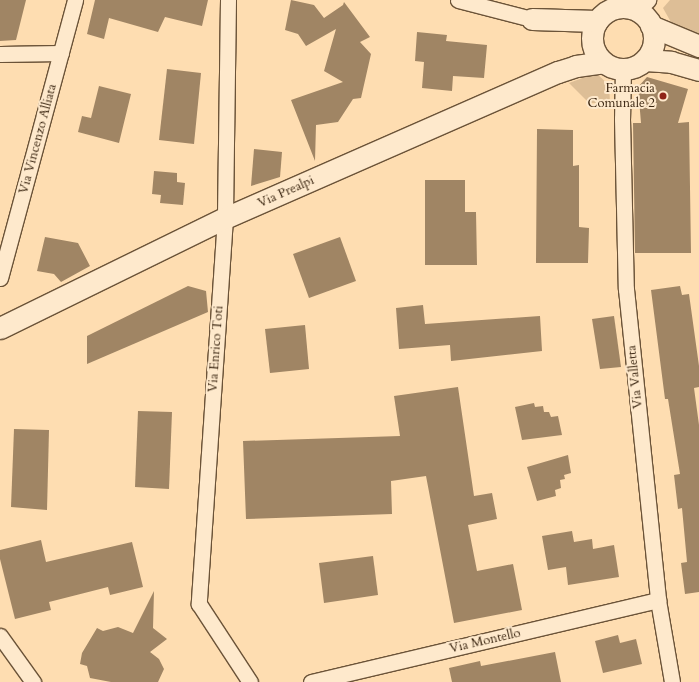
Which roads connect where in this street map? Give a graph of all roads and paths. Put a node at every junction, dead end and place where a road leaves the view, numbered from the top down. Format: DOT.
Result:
graph roads {
  1 [pos="75,0"];
  2 [pos="228,0"];
  3 [pos="458,0"];
  4 [pos="635,5"];
  5 [pos="532,19"];
  6 [pos="651,26"];
  7 [pos="596,41"];
  8 [pos="699,46"];
  9 [pos="61,53"];
  10 [pos="0,54"];
  11 [pos="645,60"];
  12 [pos="623,69"];
  13 [pos="699,70"];
  14 [pos="226,218"];
  15 [pos="0,278"];
  16 [pos="0,328"];
  17 [pos="658,600"];
  18 [pos="0,636"];
  19 [pos="33,682"];
  20 [pos="250,682"];
  21 [pos="312,682"];
  22 [pos="672,682"];
  1 -- 9 [label="street, Via Vincenzo Alliata"];
  2 -- 14 [label="street, Via Enrico Toti"];
  3 -- 5 [label="street"];
  4 -- 6 [label="street"];
  4 -- 7 [label="street"];
  5 -- 7 [label="street"];
  6 -- 8 [label="street"];
  6 -- 11 [label="street"];
  7 -- 12 [label="street"];
  7 -- 14 [label="street, Via Prealpi"];
  9 -- 10 [label="street"];
  9 -- 15 [label="street, Via Vincenzo Alliata"];
  11 -- 12 [label="street"];
  11 -- 13 [label="street"];
  12 -- 17 [label="street, Via Valletta"];
  14 -- 16 [label="street, Via Prealpi"];
  14 -- 20 [label="street, Via Enrico Toti"];
  17 -- 21 [label="street, Via Montello"];
  17 -- 22 [label="street, Via Valletta"];
  18 -- 19 [label="street"];
}
